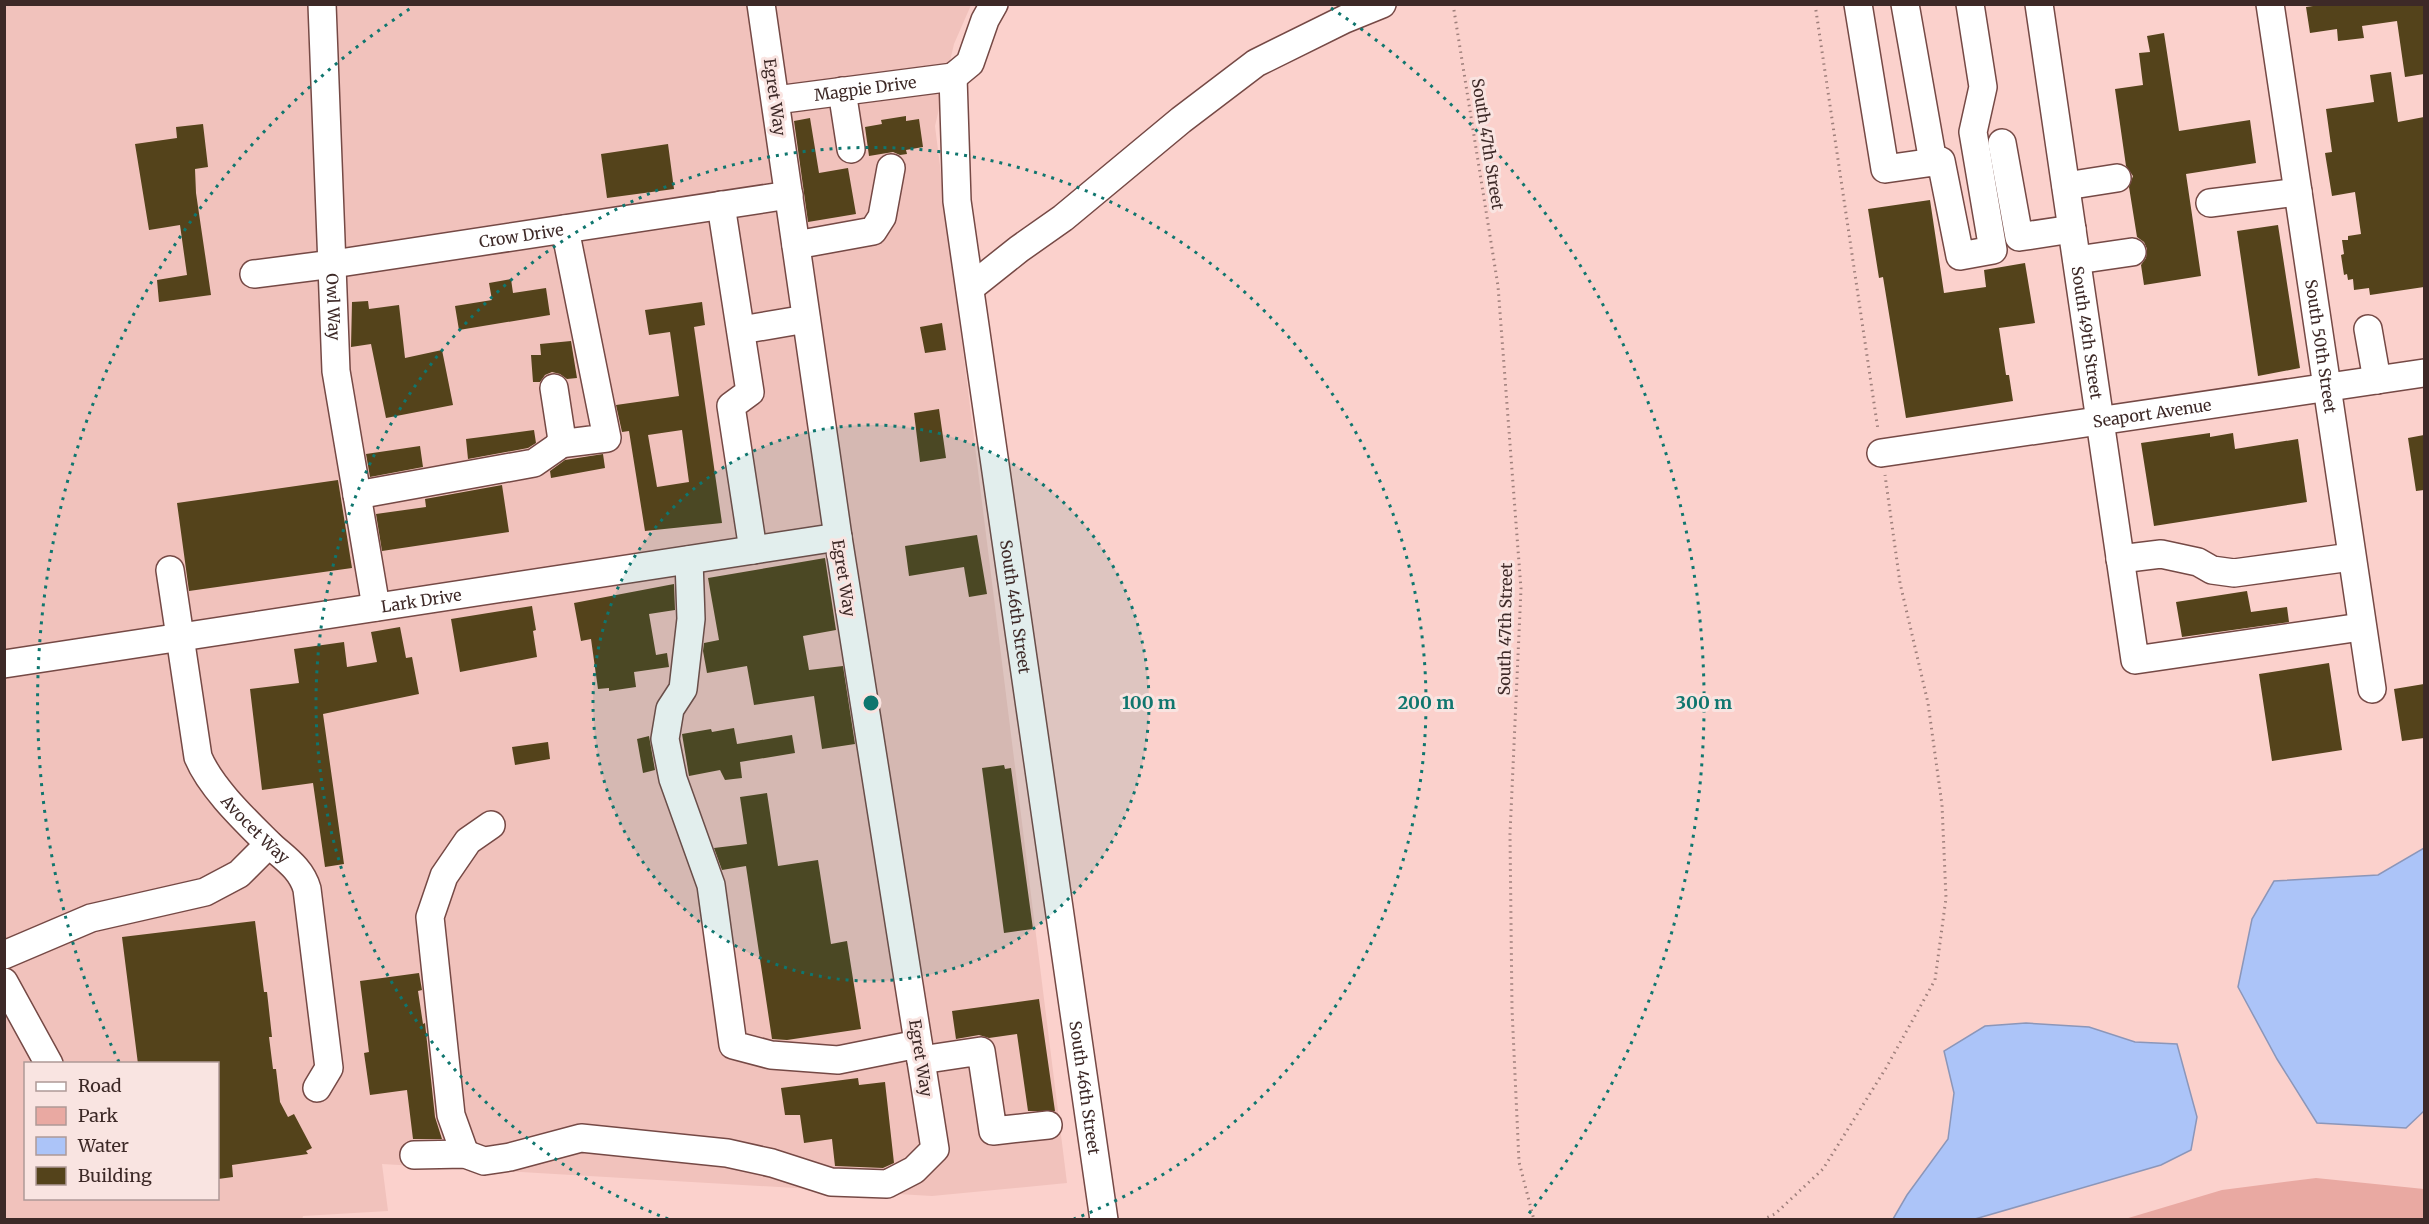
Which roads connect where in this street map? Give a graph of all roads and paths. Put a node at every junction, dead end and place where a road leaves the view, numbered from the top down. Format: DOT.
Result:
graph roads {
  1 [pos="322,4"];
  2 [pos="761,4"];
  3 [pos="994,4"];
  4 [pos="1382,4"];
  5 [pos="1453,4"];
  6 [pos="1815,4"];
  7 [pos="1858,4"];
  8 [pos="1905,4"];
  9 [pos="1970,4"];
  10 [pos="2039,4"];
  11 [pos="2270,4"];
  12 [pos="953,77"];
  13 [pos="842,92"];
  14 [pos="776,100"];
  15 [pos="2002,143"];
  16 [pos="851,149"];
  17 [pos="1933,162"];
  18 [pos="891,168"];
  19 [pos="2117,178"];
  20 [pos="2066,186"];
  21 [pos="2298,192"];
  22 [pos="789,195"];
  23 [pos="2210,203"];
  24 [pos="721,205"];
  25 [pos="565,229"];
  26 [pos="2072,229"];
  27 [pos="796,245"];
  28 [pos="2132,252"];
  29 [pos="2076,260"];
  30 [pos="333,264"];
  31 [pos="254,274"];
  32 [pos="970,288"];
  33 [pos="806,319"];
  34 [pos="2368,329"];
  35 [pos="741,330"];
  36 [pos="2424,373"];
  37 [pos="2377,380"];
  38 [pos="554,388"];
  39 [pos="2326,388"];
  40 [pos="2100,421"];
  41 [pos="559,444"];
  42 [pos="1881,453"];
  43 [pos="357,495"];
  44 [pos="838,537"];
  45 [pos="753,550"];
  46 [pos="2351,557"];
  47 [pos="2120,559"];
  48 [pos="688,560"];
  49 [pos="170,570"];
  50 [pos="375,607"];
  51 [pos="2361,627"];
  52 [pos="178,636"];
  53 [pos="4,664"];
  54 [pos="2372,689"];
  55 [pos="491,825"];
  56 [pos="269,844"];
  57 [pos="4,955"];
  58 [pos="4,982"];
  59 [pos="920,1052"];
  60 [pos="48,1062"];
  61 [pos="317,1088"];
  62 [pos="1048,1125"];
  63 [pos="465,1154"];
  64 [pos="414,1155"];
  65 [pos="1104,1220"];
  66 [pos="1534,1220"];
  67 [pos="1762,1220"];
  1 -- 30 [label="street, Owl Way"];
  2 -- 14 [label="street, Egret Way"];
  3 -- 12 [label="street"];
  4 -- 32 [label="street"];
  5 -- 66 [label="path, South 47th Street"];
  6 -- 42 [label="path"];
  7 -- 17 [label="street"];
  8 -- 17 [label="street"];
  9 -- 17 [label="street"];
  10 -- 20 [label="street, South 49th Street"];
  11 -- 21 [label="street, South 50th Street"];
  12 -- 13 [label="street, Magpie Drive"];
  12 -- 32 [label="street, South 46th Street"];
  13 -- 14 [label="street, Magpie Drive"];
  13 -- 16 [label="street"];
  14 -- 22 [label="street, Egret Way"];
  15 -- 26 [label="street"];
  18 -- 27 [label="street"];
  19 -- 20 [label="street"];
  20 -- 26 [label="street, South 49th Street"];
  21 -- 23 [label="street"];
  21 -- 39 [label="street, South 50th Street"];
  22 -- 24 [label="street, Crow Drive"];
  22 -- 27 [label="street, Egret Way"];
  24 -- 25 [label="street, Crow Drive"];
  24 -- 35 [label="street"];
  25 -- 30 [label="street, Crow Drive"];
  25 -- 41 [label="street"];
  26 -- 29 [label="street, South 49th Street"];
  27 -- 33 [label="street, Egret Way"];
  28 -- 29 [label="street"];
  29 -- 40 [label="street, South 49th Street"];
  30 -- 31 [label="street, Crow Drive"];
  30 -- 43 [label="street, Owl Way"];
  32 -- 65 [label="street, South 46th Street"];
  33 -- 35 [label="street"];
  33 -- 44 [label="street, Egret Way"];
  34 -- 37 [label="street"];
  35 -- 45 [label="street"];
  36 -- 37 [label="street, Seaport Avenue"];
  37 -- 39 [label="street, Seaport Avenue"];
  38 -- 41 [label="street"];
  39 -- 40 [label="street, Seaport Avenue"];
  39 -- 46 [label="street, South 50th Street"];
  40 -- 42 [label="street, Seaport Avenue"];
  40 -- 47 [label="street, South 49th Street"];
  41 -- 43 [label="street"];
  42 -- 67 [label="path"];
  43 -- 50 [label="street, Owl Way"];
  44 -- 45 [label="street, Lark Drive"];
  44 -- 59 [label="street, Egret Way"];
  45 -- 48 [label="street, Lark Drive"];
  46 -- 47 [label="street"];
  46 -- 51 [label="street, South 50th Street"];
  47 -- 51 [label="street, South 49th Street"];
  48 -- 50 [label="street, Lark Drive"];
  48 -- 59 [label="street"];
  49 -- 52 [label="street, Avocet Way"];
  50 -- 52 [label="street, Lark Drive"];
  51 -- 54 [label="street, South 50th Street"];
  52 -- 53 [label="street, Lark Drive"];
  52 -- 56 [label="street, Avocet Way"];
  55 -- 63 [label="street"];
  56 -- 57 [label="street"];
  56 -- 61 [label="street, Avocet Way"];
  58 -- 60 [label="street"];
  59 -- 62 [label="street"];
  59 -- 63 [label="street, Egret Way"];
  63 -- 64 [label="street"];
}
